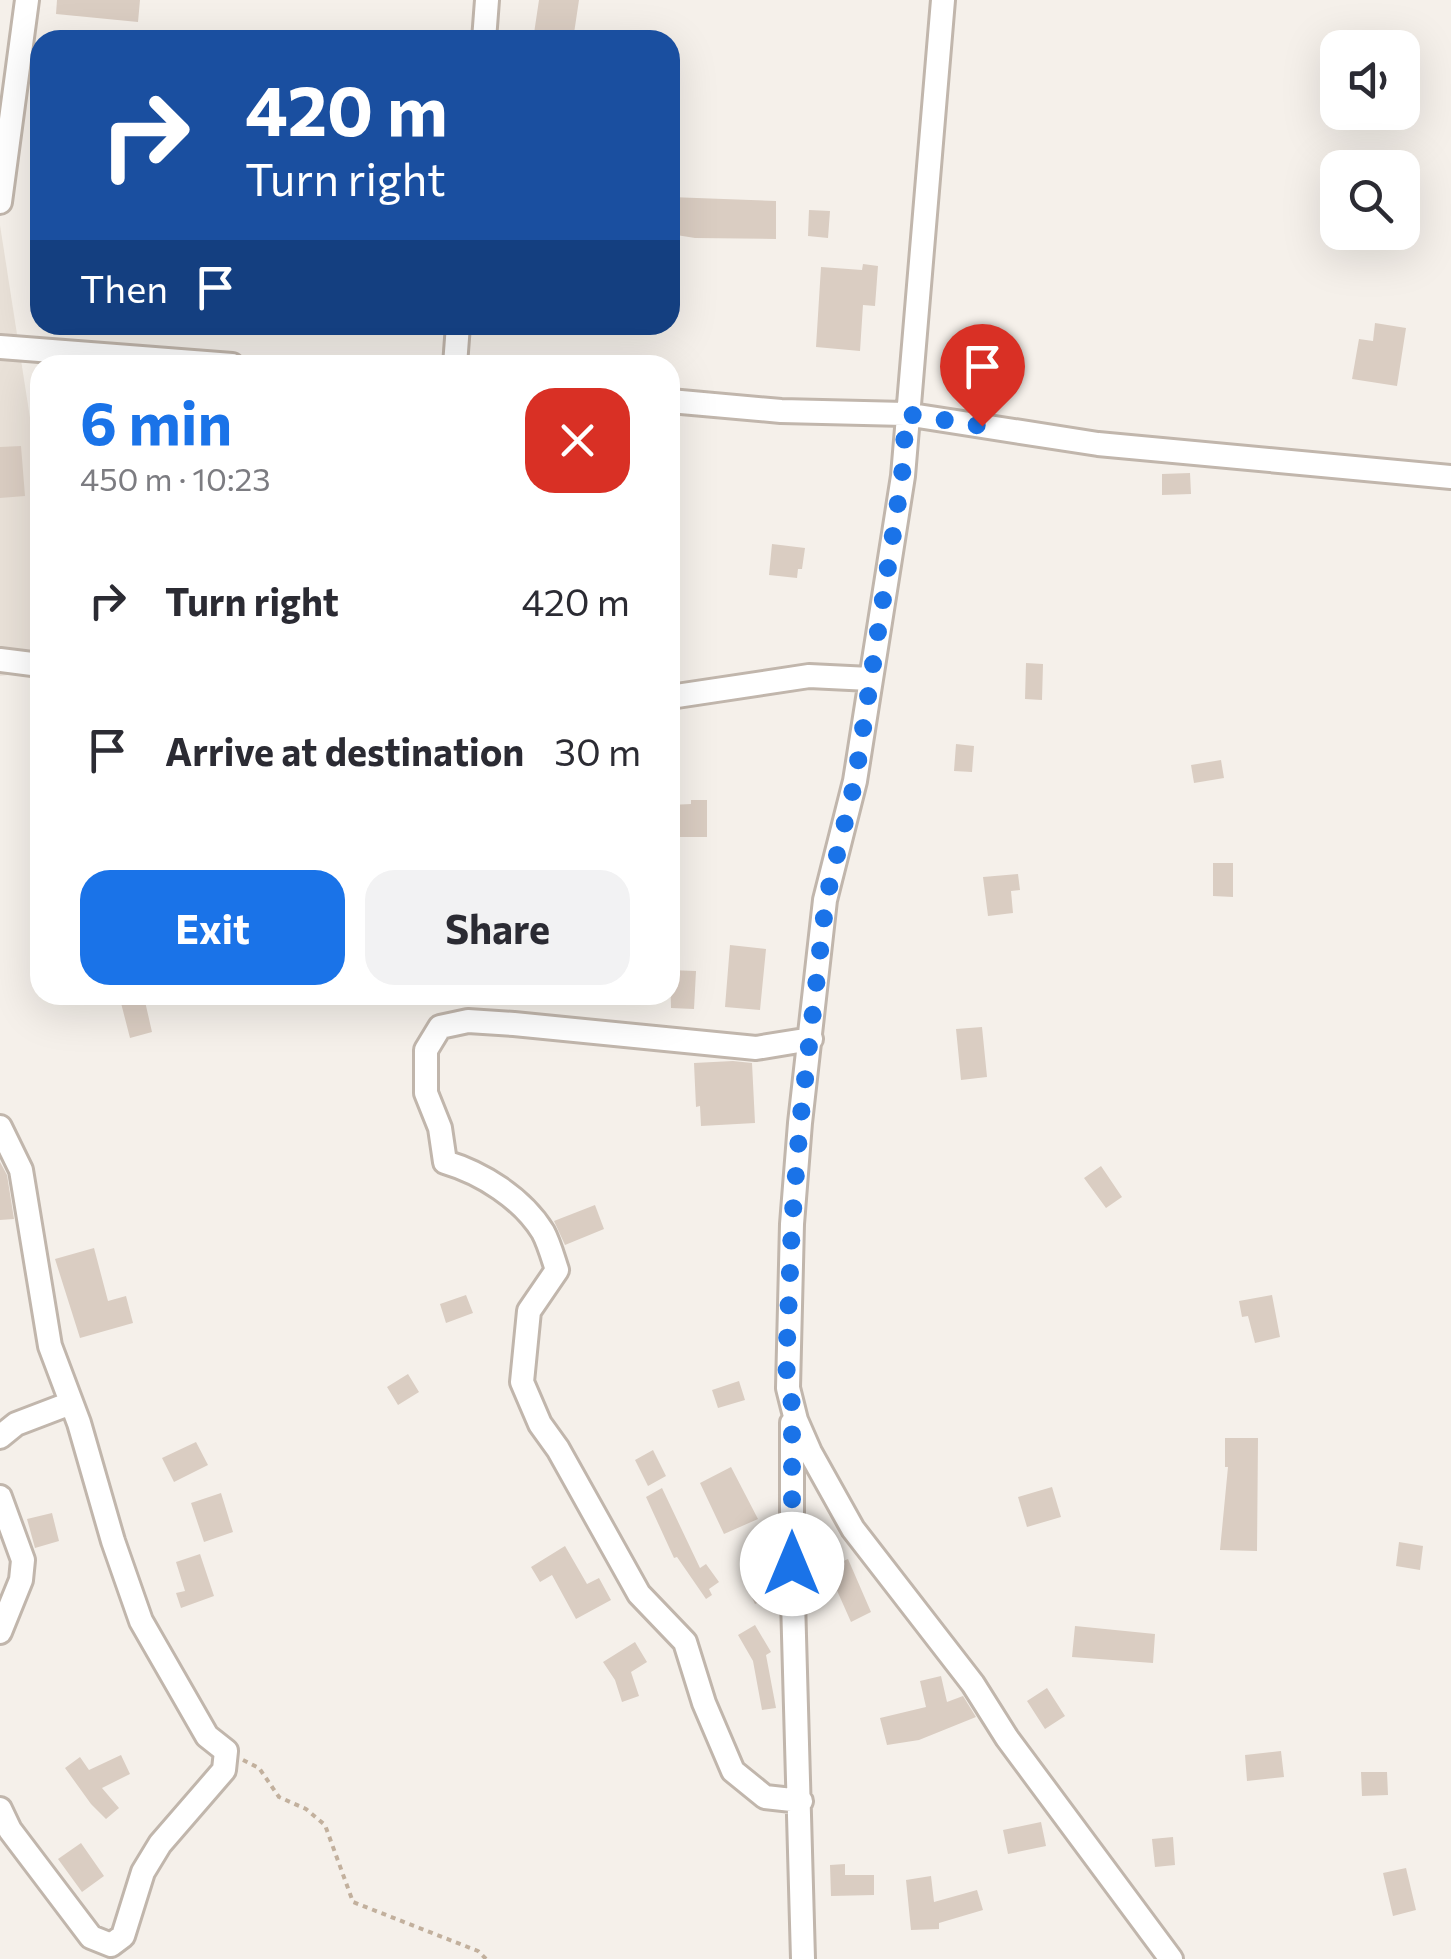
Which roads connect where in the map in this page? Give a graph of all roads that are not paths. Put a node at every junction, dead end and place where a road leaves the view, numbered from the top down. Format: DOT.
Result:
graph roads {
  1 [pos="27,0"];
  2 [pos="487,0"];
  3 [pos="943,0"];
  4 [pos="485,30"];
  5 [pos="0,202"];
  6 [pos="0,347"];
  7 [pos="103,355"];
  8 [pos="680,402"];
  9 [pos="906,414"];
  10 [pos="1451,477"];
  11 [pos="0,660"];
  12 [pos="30,664"];
  13 [pos="870,680"];
  14 [pos="680,695"];
  15 [pos="811,1038"];
  16 [pos="0,1126"];
  17 [pos="71,1403"];
  18 [pos="792,1405"];
  19 [pos="0,1437"];
  20 [pos="0,1497"];
  21 [pos="0,1632"];
  22 [pos="801,1801"];
  23 [pos="0,1808"];
  24 [pos="804,1959"];
  25 [pos="1170,1959"];
  1 -- 5 [label="street"];
  2 -- 4 [label="street"];
  3 -- 9 [label="street"];
  6 -- 7 [label="street"];
  8 -- 9 [label="street"];
  9 -- 10 [label="street"];
  9 -- 13 [label="street"];
  11 -- 12 [label="street"];
  13 -- 14 [label="street"];
  13 -- 15 [label="street"];
  15 -- 18 [label="street"];
  15 -- 22 [label="street"];
  16 -- 17 [label="street"];
  17 -- 19 [label="street"];
  17 -- 23 [label="street"];
  18 -- 22 [label="street"];
  18 -- 25 [label="street"];
  20 -- 21 [label="street"];
  22 -- 24 [label="street"];
}
